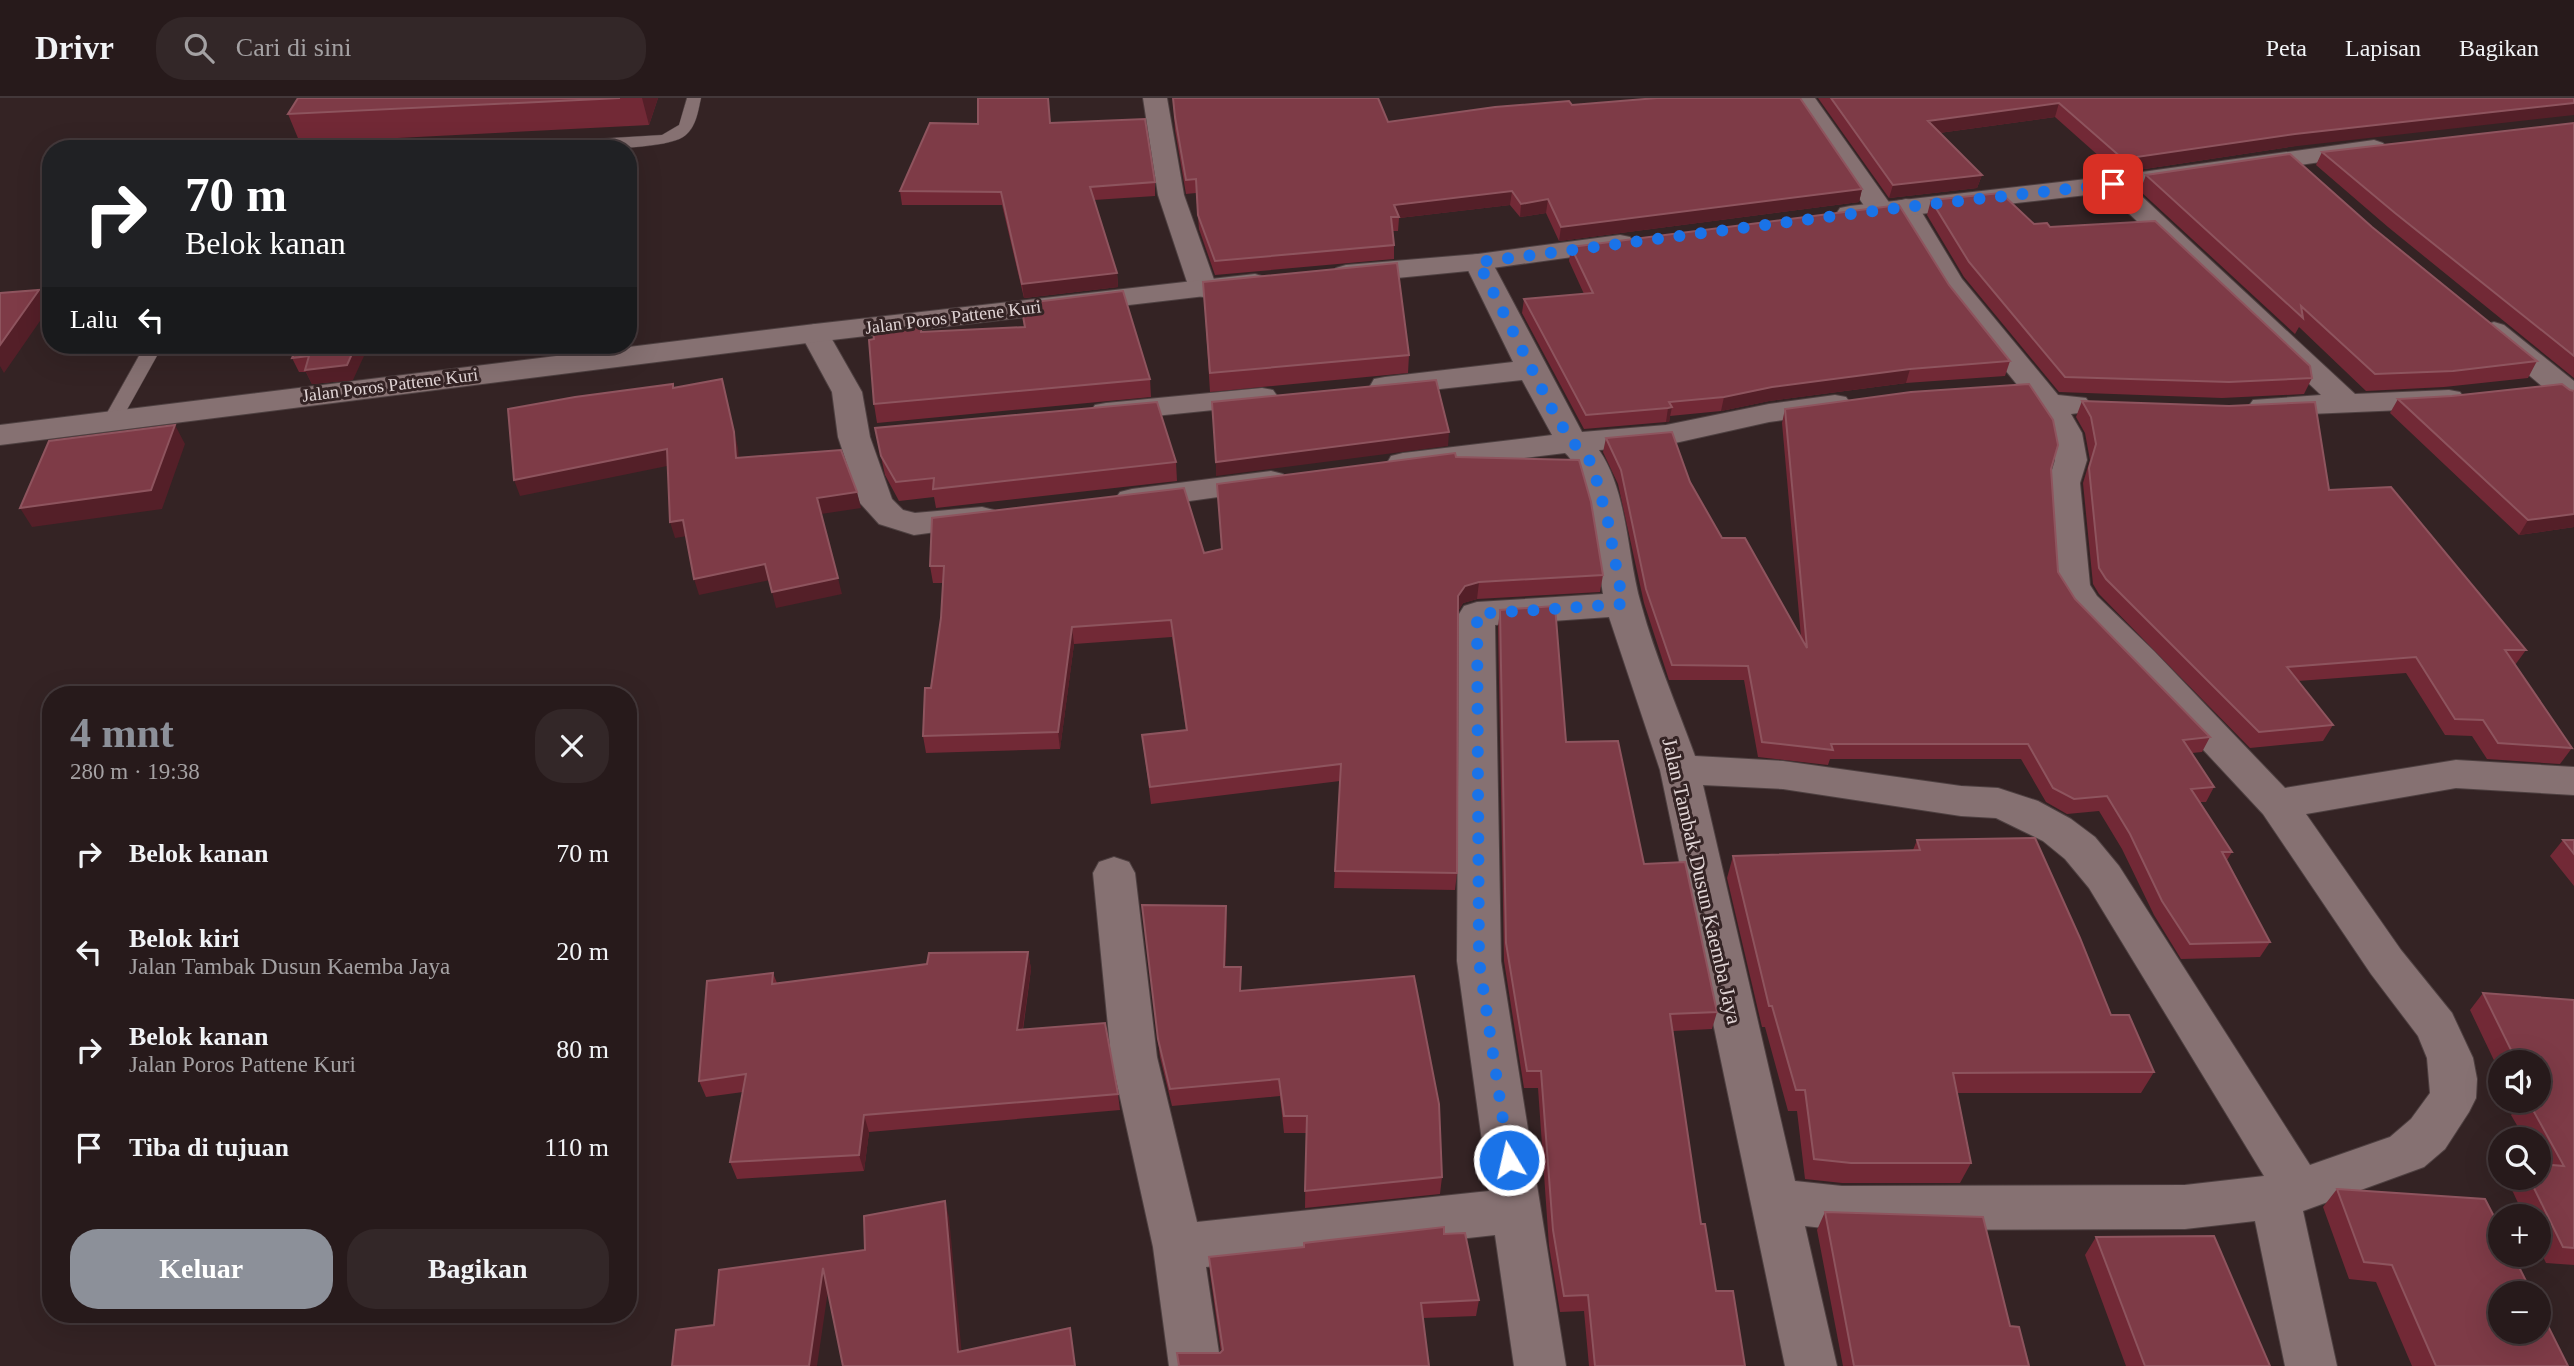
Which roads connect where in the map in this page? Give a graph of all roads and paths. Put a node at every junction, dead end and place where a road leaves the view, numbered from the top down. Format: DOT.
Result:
graph roads {
  1 [pos="694,98"];
  2 [pos="1155,98"];
  3 [pos="1803,98"];
  4 [pos="637,141"];
  5 [pos="2398,145"];
  6 [pos="2289,158"];
  7 [pos="2113,184"];
  8 [pos="2318,184"];
  9 [pos="1894,208"];
  10 [pos="1827,217"];
  11 [pos="1652,239"];
  12 [pos="1478,262"];
  13 [pos="1203,288"];
  14 [pos="2478,318"];
  15 [pos="815,333"];
  16 [pos="149,354"];
  17 [pos="1534,369"];
  18 [pos="2001,388"];
  19 [pos="1351,389"];
  20 [pos="2522,390"];
  21 [pos="2568,391"];
  22 [pos="1287,395"];
  23 [pos="2041,395"];
  24 [pos="2483,395"];
  25 [pos="1865,400"];
  26 [pos="2346,402"];
  27 [pos="2102,406"];
  28 [pos="2236,409"];
  29 [pos="1076,415"];
  30 [pos="111,421"];
  31 [pos="0,435"];
  32 [pos="1572,442"];
  33 [pos="1370,467"];
  34 [pos="1301,477"];
  35 [pos="1097,503"];
  36 [pos="1016,513"];
  37 [pos="1623,604"];
  38 [pos="1680,771"];
  39 [pos="2574,780"];
  40 [pos="2277,804"];
  41 [pos="1114,873"];
  42 [pos="2287,1194"];
  43 [pos="1776,1201"];
  44 [pos="1517,1210"];
  45 [pos="1178,1247"];
  46 [pos="1195,1366"];
  47 [pos="1540,1366"];
  48 [pos="1811,1366"];
  49 [pos="2311,1366"];
  1 -- 4 [label="lane"];
  2 -- 13 [label="street"];
  3 -- 9 [label="street"];
  5 -- 6 [label="street"];
  6 -- 7 [label="street"];
  6 -- 8 [label="street"];
  7 -- 9 [label="street"];
  7 -- 26 [label="street"];
  9 -- 10 [label="street"];
  9 -- 23 [label="street"];
  11 -- 12 [label="street, Jalan Poros Pattene Kuri"];
  12 -- 13 [label="street, Jalan Poros Pattene Kuri"];
  12 -- 17 [label="street, Jalan Tambak Dusun Kaemba Jaya"];
  13 -- 15 [label="street, Jalan Poros Pattene Kuri"];
  14 -- 21 [label="street"];
  15 -- 30 [label="street, Jalan Poros Pattene Kuri"];
  15 -- 36 [label="street"];
  16 -- 30 [label="lane"];
  17 -- 19 [label="street"];
  17 -- 32 [label="street, Jalan Tambak Dusun Kaemba Jaya"];
  18 -- 23 [label="street"];
  20 -- 21 [label="street"];
  22 -- 29 [label="street"];
  23 -- 27 [label="street"];
  23 -- 40 [label="street"];
  24 -- 26 [label="street"];
  25 -- 32 [label="street"];
  26 -- 28 [label="street"];
  30 -- 31 [label="street, Jalan Poros Pattene Kuri"];
  32 -- 33 [label="street"];
  32 -- 37 [label="street, Jalan Tambak Dusun Kaemba Jaya"];
  34 -- 35 [label="street"];
  37 -- 38 [label="street, Jalan Tambak Dusun Kaemba Jaya"];
  37 -- 44 [label="street"];
  38 -- 42 [label="street"];
  38 -- 43 [label="street, Jalan Tambak Dusun Kaemba Jaya"];
  39 -- 40 [label="street"];
  40 -- 42 [label="street"];
  41 -- 45 [label="street"];
  42 -- 43 [label="street"];
  42 -- 49 [label="street"];
  43 -- 48 [label="street, Jalan Tambak Dusun Kaemba Jaya"];
  44 -- 45 [label="street"];
  44 -- 47 [label="street"];
  45 -- 46 [label="street"];
}
